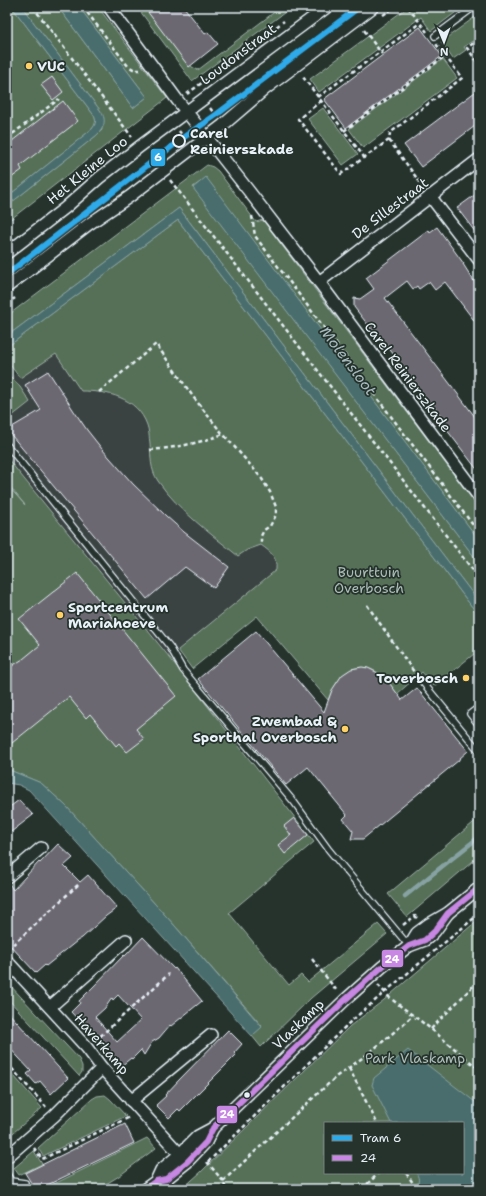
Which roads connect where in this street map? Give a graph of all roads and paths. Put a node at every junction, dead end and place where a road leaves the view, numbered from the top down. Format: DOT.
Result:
graph roads {
  1 [pos="33,7"];
  2 [pos="83,7"];
  3 [pos="109,7"];
  4 [pos="327,7"];
  5 [pos="374,7"];
  6 [pos="474,7"];
  7 [pos="420,23"];
  8 [pos="364,30"];
  9 [pos="435,36"];
  10 [pos="479,39"];
  11 [pos="381,53"];
  12 [pos="479,64"];
  13 [pos="152,67"];
  14 [pos="303,77"];
  15 [pos="318,97"];
  16 [pos="59,99"];
  17 [pos="321,101"];
  18 [pos="186,111"];
  19 [pos="172,122"];
  20 [pos="344,132"];
  21 [pos="7,138"];
  22 [pos="206,138"];
  23 [pos="389,140"];
  24 [pos="139,147"];
  25 [pos="192,148"];
  26 [pos="364,157"];
  27 [pos="479,159"];
  28 [pos="163,171"];
  29 [pos="430,196"];
  30 [pos="253,219"];
  31 [pos="7,253"];
  32 [pos="479,260"];
  33 [pos="318,282"];
  34 [pos="7,287"];
  35 [pos="99,392"];
  36 [pos="223,434"];
  37 [pos="7,445"];
  38 [pos="150,450"];
  39 [pos="479,497"];
  40 [pos="479,533"];
  41 [pos="261,545"];
  42 [pos="479,578"];
  43 [pos="367,605"];
  44 [pos="420,679"];
  45 [pos="479,707"];
  46 [pos="479,725"];
  47 [pos="479,751"];
  48 [pos="41,848"];
  49 [pos="7,877"];
  50 [pos="80,883"];
  51 [pos="479,888"];
  52 [pos="479,914"];
  53 [pos="400,922"];
  54 [pos="428,931"];
  55 [pos="126,940"];
  56 [pos="409,946"];
  57 [pos="440,947"];
  58 [pos="7,950"];
  59 [pos="312,959"];
  60 [pos="8,964"];
  61 [pos="168,974"];
  62 [pos="370,978"];
  63 [pos="479,980"];
  64 [pos="385,992"];
  65 [pos="345,1000"];
  66 [pos="50,1007"];
  67 [pos="413,1015"];
  68 [pos="431,1029"];
  69 [pos="211,1034"];
  70 [pos="87,1048"];
  71 [pos="7,1063"];
  72 [pos="102,1068"];
  73 [pos="349,1068"];
  74 [pos="479,1069"];
  75 [pos="131,1101"];
  76 [pos="141,1112"];
  77 [pos="54,1116"];
  78 [pos="376,1122"];
  79 [pos="28,1139"];
  80 [pos="7,1157"];
  81 [pos="183,1158"];
  82 [pos="208,1162"];
  83 [pos="7,1174"];
  84 [pos="378,1174"];
  85 [pos="407,1174"];
  86 [pos="223,1181"];
  87 [pos="25,1183"];
  88 [pos="413,1183"];
  89 [pos="159,1185"];
  90 [pos="145,1189"];
  91 [pos="226,1189"];
  92 [pos="362,1189"];
  1 -- 24 [label="path"];
  2 -- 13 [label="path"];
  3 -- 13 [label="street, Carel Reinierszkade"];
  4 -- 18 [label="street, Loudonstraat"];
  5 -- 22 [label="street"];
  6 -- 9 [label="lane"];
  7 -- 11 [label="path"];
  8 -- 11 [label="path"];
  10 -- 12 [label="path"];
  11 -- 15 [label="path"];
  13 -- 18 [label="street, Carel Reinierszkade"];
  14 -- 15 [label="path"];
  15 -- 17 [label="path"];
  16 -- 21 [label="path"];
  17 -- 20 [label="path"];
  17 -- 26 [label="path"];
  18 -- 19 [label="street, Het Kleine Loo"];
  18 -- 22 [label="street, Carel Reinierszkade"];
  19 -- 24 [label="street, Het Kleine Loo"];
  19 -- 25 [label="path"];
  20 -- 23 [label="path"];
  20 -- 26 [label="path"];
  22 -- 25 [label="street"];
  22 -- 33 [label="street, Carel Reinierszkade"];
  23 -- 26 [label="path"];
  23 -- 29 [label="path"];
  24 -- 31 [label="street, Het Kleine Loo"];
  25 -- 28 [label="street"];
  27 -- 29 [label="street, De Sillestraat"];
  28 -- 34 [label="street"];
  28 -- 42 [label="path"];
  29 -- 32 [label="street"];
  29 -- 33 [label="street, De Sillestraat"];
  30 -- 40 [label="path"];
  33 -- 39 [label="street, Carel Reinierszkade"];
  35 -- 36 [label="path"];
  36 -- 38 [label="path"];
  36 -- 41 [label="path"];
  37 -- 56 [label="lane"];
  43 -- 44 [label="path"];
  44 -- 47 [label="lane"];
  45 -- 46 [label="lane"];
  48 -- 49 [label="street"];
  50 -- 58 [label="path"];
  51 -- 54 [label="street, Vlaskamp"];
  52 -- 57 [label="path"];
  53 -- 54 [label="path"];
  54 -- 56 [label="street, Vlaskamp"];
  54 -- 57 [label="path"];
  55 -- 66 [label="street"];
  56 -- 62 [label="street, Vlaskamp"];
  57 -- 64 [label="path"];
  59 -- 65 [label="path"];
  60 -- 66 [label="street, Haverkamp"];
  61 -- 70 [label="path"];
  62 -- 64 [label="path"];
  62 -- 65 [label="street, Vlaskamp"];
  63 -- 68 [label="path"];
  64 -- 67 [label="path"];
  64 -- 82 [label="path"];
  65 -- 81 [label="street, Vlaskamp"];
  66 -- 70 [label="street, Haverkamp"];
  67 -- 68 [label="path"];
  67 -- 73 [label="path"];
  68 -- 74 [label="path"];
  69 -- 75 [label="street"];
  70 -- 72 [label="street, Haverkamp"];
  71 -- 77 [label="path"];
  72 -- 75 [label="street, Haverkamp"];
  72 -- 77 [label="street"];
  73 -- 78 [label="path"];
  73 -- 86 [label="path"];
  75 -- 76 [label="street, Haverkamp"];
  76 -- 79 [label="path"];
  76 -- 81 [label="street, Haverkamp"];
  77 -- 79 [label="street"];
  79 -- 80 [label="street"];
  81 -- 82 [label="path"];
  81 -- 89 [label="street, Vlaskamp"];
  82 -- 86 [label="path"];
  83 -- 87 [label="lane"];
  84 -- 92 [label="path"];
  85 -- 88 [label="path"];
  86 -- 91 [label="path"];
  89 -- 90 [label="street, Vlaskamp"];
}
